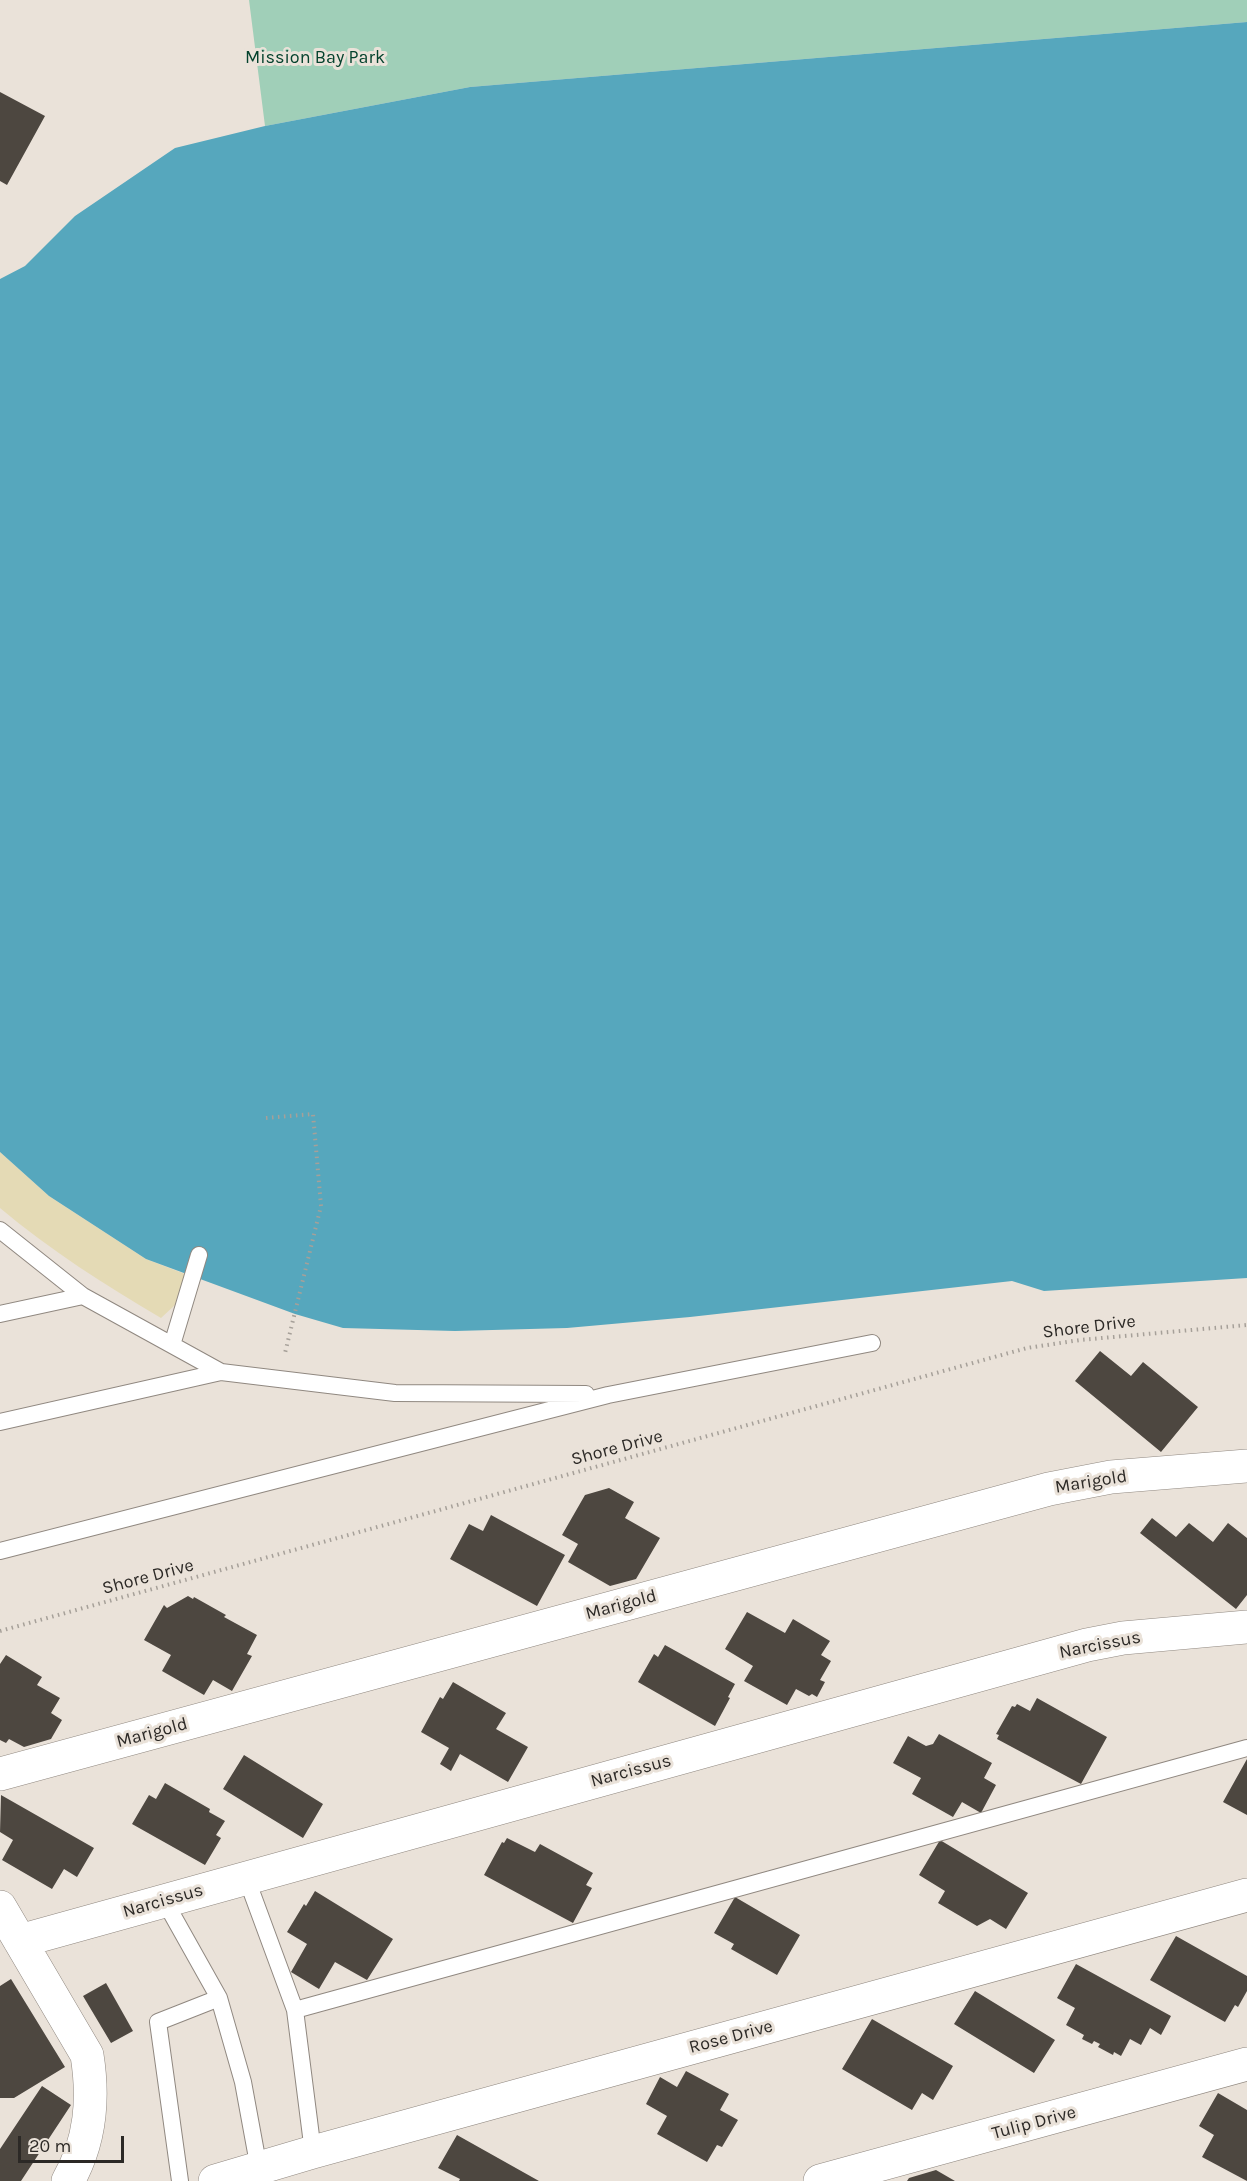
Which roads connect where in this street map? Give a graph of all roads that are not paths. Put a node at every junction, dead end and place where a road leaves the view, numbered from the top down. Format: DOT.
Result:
graph roads {
  1 [pos="0,1230"];
  2 [pos="199,1255"];
  3 [pos="83,1296"];
  4 [pos="0,1314"];
  5 [pos="872,1343"];
  6 [pos="172,1345"];
  7 [pos="221,1372"];
  8 [pos="608,1395"];
  9 [pos="0,1422"];
  10 [pos="1247,1466"];
  11 [pos="0,1551"];
  12 [pos="1247,1627"];
  13 [pos="1247,1748"];
  14 [pos="0,1774"];
  15 [pos="246,1877"];
  16 [pos="1247,1895"];
  17 [pos="164,1900"];
  18 [pos="0,1907"];
  19 [pos="20,1941"];
  20 [pos="219,1998"];
  21 [pos="295,2010"];
  22 [pos="1247,2064"];
  23 [pos="313,2152"];
  24 [pos="259,2169"];
  25 [pos="68,2181"];
  26 [pos="180,2181"];
  27 [pos="215,2181"];
  28 [pos="820,2181"];
  1 -- 3 [label="lane"];
  2 -- 6 [label="lane"];
  3 -- 4 [label="lane"];
  3 -- 6 [label="lane"];
  5 -- 8 [label="lane"];
  6 -- 7 [label="lane"];
  7 -- 8 [label="lane"];
  7 -- 9 [label="lane"];
  8 -- 11 [label="lane"];
  10 -- 14 [label="street, Marigold"];
  12 -- 15 [label="street, Narcissus"];
  13 -- 21 [label="lane"];
  15 -- 17 [label="street, Narcissus"];
  15 -- 21 [label="lane"];
  16 -- 23 [label="street, Rose Drive"];
  17 -- 19 [label="street, Narcissus"];
  17 -- 20 [label="lane"];
  18 -- 19 [label="street"];
  19 -- 25 [label="street"];
  20 -- 24 [label="lane"];
  20 -- 26 [label="lane"];
  21 -- 23 [label="lane"];
  22 -- 28 [label="street, Tulip Drive"];
  23 -- 24 [label="street, Rose Drive"];
  24 -- 27 [label="street, Rose Drive"];
}
